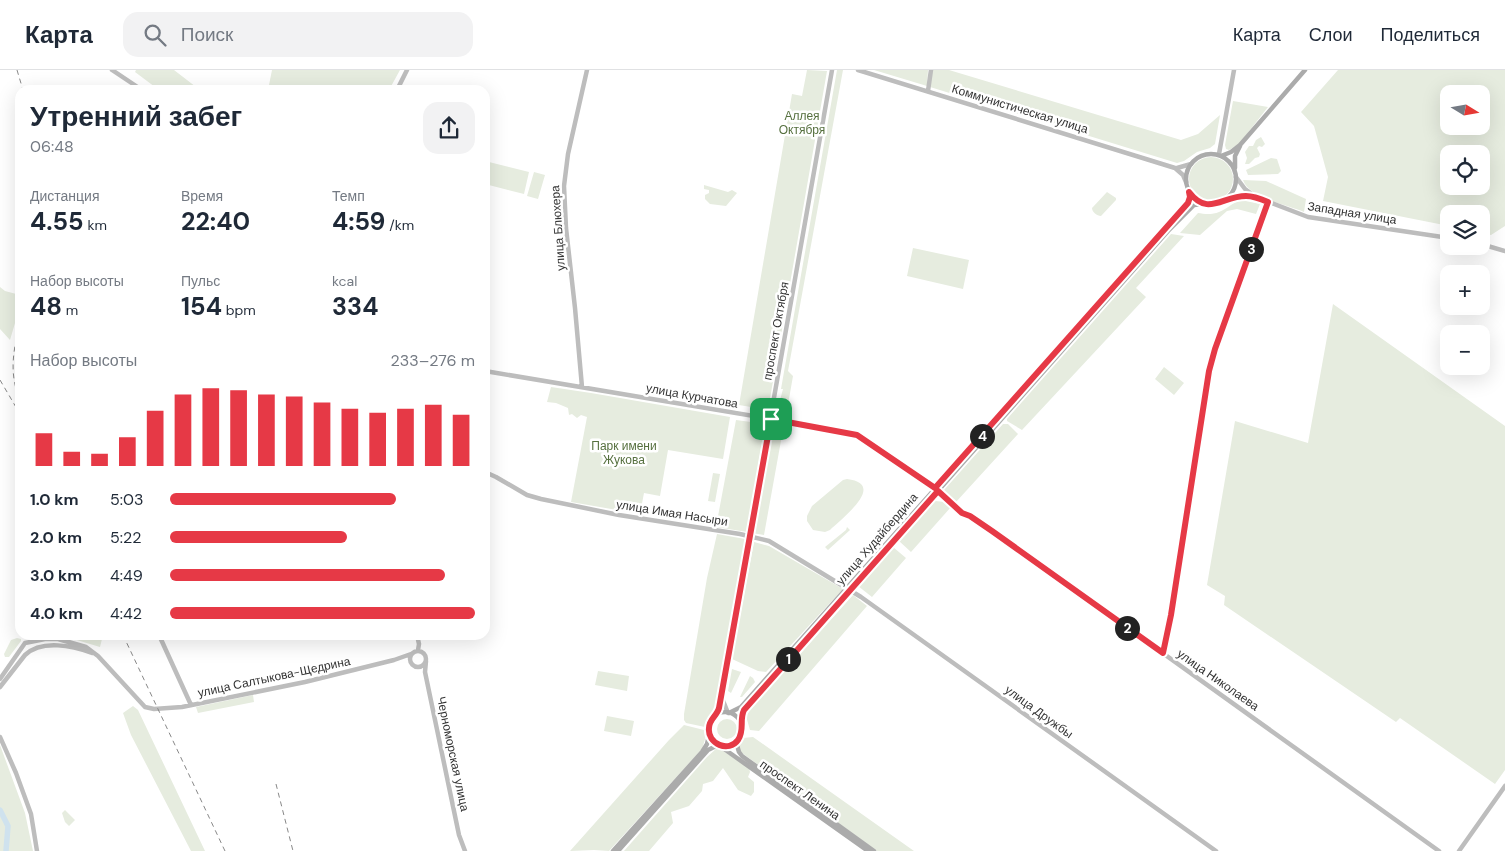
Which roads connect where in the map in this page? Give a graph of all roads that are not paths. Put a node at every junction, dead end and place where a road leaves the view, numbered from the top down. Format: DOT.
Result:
graph roads {
  1 [pos="112,70"];
  2 [pos="407,70"];
  3 [pos="587,70"];
  4 [pos="832,70"];
  5 [pos="858,70"];
  6 [pos="930,70"];
  7 [pos="1234,70"];
  8 [pos="1305,70"];
  9 [pos="134,85"];
  10 [pos="400,85"];
  11 [pos="928,91"];
  12 [pos="1240,145"];
  13 [pos="1220,155"];
  14 [pos="1191,164"];
  15 [pos="1175,168"];
  16 [pos="1235,171"];
  17 [pos="1236,177"];
  18 [pos="1186,182"];
  19 [pos="1189,192"];
  20 [pos="1256,197"];
  21 [pos="1226,200"];
  22 [pos="1268,202"];
  23 [pos="1202,204"];
  24 [pos="1440,237"];
  25 [pos="1490,247"];
  26 [pos="1505,251"];
  27 [pos="490,371"];
  28 [pos="582,387"];
  29 [pos="771,419"];
  30 [pos="490,474"];
  31 [pos="936,490"];
  32 [pos="749,536"];
  33 [pos="848,589"];
  34 [pos="44,640"];
  35 [pos="62,640"];
  36 [pos="161,640"];
  37 [pos="418,640"];
  38 [pos="419,644"];
  39 [pos="418,650"];
  40 [pos="1163,653"];
  41 [pos="411,654"];
  42 [pos="425,654"];
  43 [pos="98,656"];
  44 [pos="403,658"];
  45 [pos="410,661"];
  46 [pos="426,661"];
  47 [pos="418,667"];
  48 [pos="425,672"];
  49 [pos="0,679"];
  50 [pos="0,687"];
  51 [pos="722,696"];
  52 [pos="191,705"];
  53 [pos="729,713"];
  54 [pos="718,714"];
  55 [pos="740,722"];
  56 [pos="710,735"];
  57 [pos="0,737"];
  58 [pos="736,742"];
  59 [pos="719,745"];
  60 [pos="703,753"];
  61 [pos="1505,786"];
  62 [pos="37,851"];
  63 [pos="465,851"];
  64 [pos="613,851"];
  65 [pos="618,851"];
  66 [pos="868,851"];
  67 [pos="874,851"];
  68 [pos="1216,851"];
  69 [pos="1439,851"];
  70 [pos="1459,851"];
  1 -- 9 [label="main road"];
  2 -- 10 [label="main road"];
  3 -- 28 [label="main road, улица Блюхера"];
  4 -- 29 [label="main road, проспект Октября"];
  5 -- 11 [label="main road, Коммунистическая улица"];
  6 -- 11 [label="main road"];
  7 -- 13 [label="main road"];
  8 -- 12 [label="main road"];
  11 -- 15 [label="main road, Коммунистическая улица"];
  12 -- 13 [label="main road"];
  12 -- 16 [label="main road"];
  13 -- 14 [label="main road"];
  13 -- 16 [label="main road"];
  14 -- 15 [label="main road"];
  14 -- 18 [label="main road"];
  15 -- 18 [label="main road"];
  16 -- 17 [label="main road"];
  17 -- 20 [label="main road, Западная улица"];
  17 -- 21 [label="main road"];
  18 -- 19 [label="main road"];
  19 -- 23 [label="main road"];
  19 -- 31 [label="main road, улица Худайбердина"];
  20 -- 21 [label="main road, Западная улица"];
  20 -- 22 [label="main road, Западная улица"];
  21 -- 23 [label="main road"];
  22 -- 24 [label="main road, Западная улица"];
  22 -- 40 [label="main road"];
  23 -- 31 [label="main road, улица Худайбердина"];
  25 -- 26 [label="main road"];
  27 -- 28 [label="main road, улица Курчатова"];
  28 -- 29 [label="main road, улица Курчатова"];
  29 -- 31 [label="main road, улица Курчатова"];
  29 -- 32 [label="main road, проспект Октября"];
  30 -- 32 [label="main road, улица Имая Насыри"];
  31 -- 33 [label="main road, улица Худайбердина"];
  31 -- 40 [label="main road, улица Николаева"];
  32 -- 33 [label="main road, улица Имая Насыри"];
  32 -- 51 [label="main road, проспект Октября"];
  33 -- 53 [label="main road, улица Худайбердина"];
  33 -- 55 [label="main road, улица Худайбердина"];
  33 -- 68 [label="main road, улица Дружбы"];
  34 -- 49 [label="main road"];
  35 -- 43 [label="main road"];
  36 -- 52 [label="main road"];
  37 -- 38 [label="main road"];
  38 -- 39 [label="main road"];
  38 -- 42 [label="main road"];
  39 -- 41 [label="main road"];
  39 -- 42 [label="main road"];
  40 -- 69 [label="main road, улица Николаева"];
  41 -- 44 [label="main road, улица Салтыкова-Щедрина"];
  41 -- 45 [label="main road"];
  42 -- 46 [label="main road"];
  43 -- 50 [label="main road"];
  43 -- 52 [label="main road, улица Салтыкова-Щедрина"];
  44 -- 45 [label="main road"];
  44 -- 52 [label="main road, улица Салтыкова-Щедрина"];
  45 -- 47 [label="main road"];
  46 -- 47 [label="main road"];
  46 -- 48 [label="main road, Черноморская улица"];
  47 -- 48 [label="main road"];
  48 -- 63 [label="main road, Черноморская улица"];
  51 -- 53 [label="main road"];
  51 -- 54 [label="main road, проспект Октября"];
  53 -- 54 [label="main road"];
  53 -- 55 [label="main road"];
  54 -- 56 [label="main road"];
  55 -- 58 [label="main road"];
  56 -- 59 [label="main road"];
  56 -- 60 [label="main road"];
  57 -- 62 [label="main road"];
  58 -- 59 [label="main road"];
  58 -- 67 [label="main road, проспект Ленина"];
  59 -- 60 [label="main road"];
  59 -- 66 [label="main road, проспект Ленина"];
  60 -- 64 [label="main road"];
  60 -- 65 [label="main road"];
  61 -- 70 [label="main road"];
}
